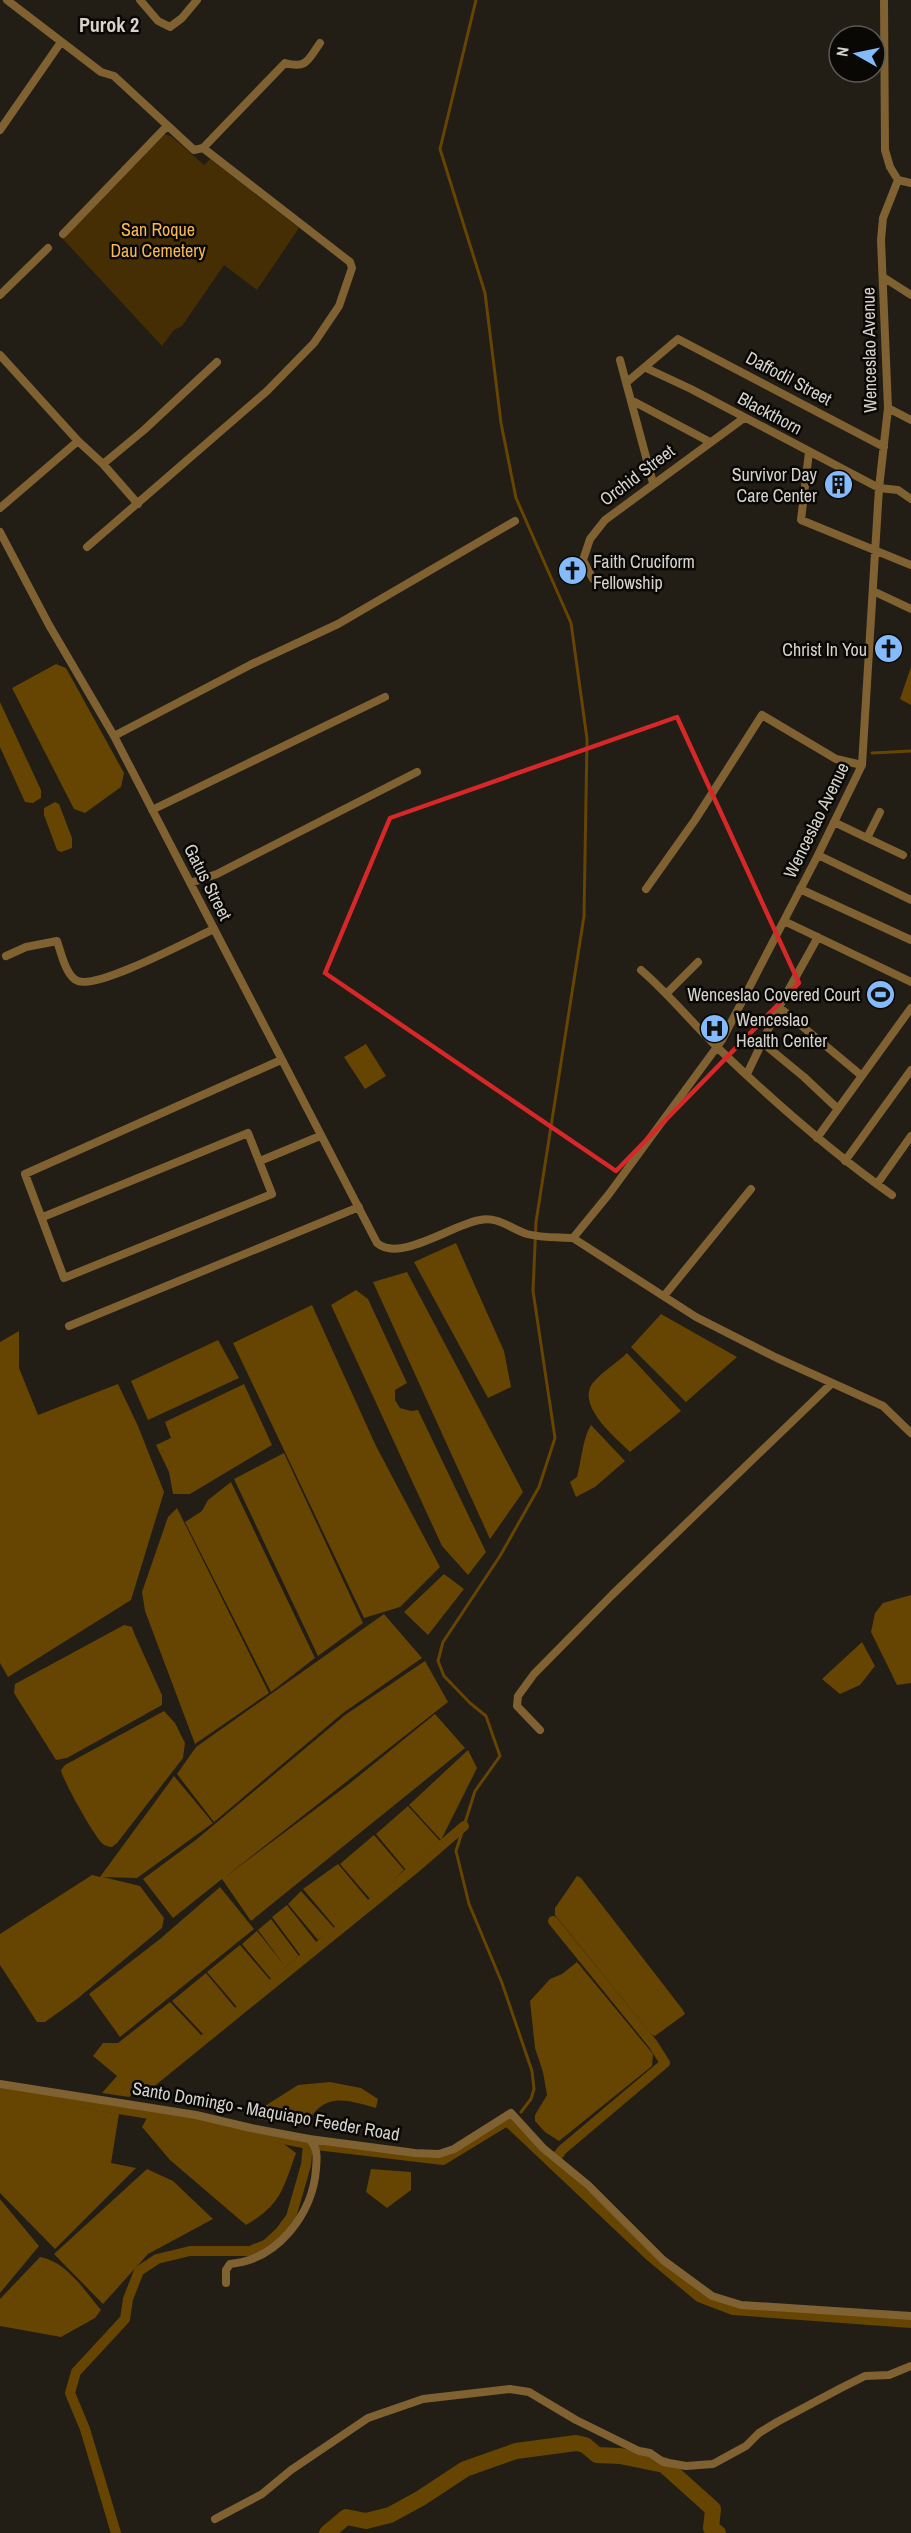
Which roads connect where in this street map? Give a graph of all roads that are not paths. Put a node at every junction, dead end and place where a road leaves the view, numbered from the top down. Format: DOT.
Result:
graph roads {
  1 [pos="7,0"];
  2 [pos="140,0"];
  3 [pos="196,0"];
  4 [pos="884,0"];
  5 [pos="61,42"];
  6 [pos="320,43"];
  7 [pos="167,126"];
  8 [pos="0,130"];
  9 [pos="199,149"];
  10 [pos="898,180"];
  11 [pos="911,183"];
  12 [pos="63,234"];
  13 [pos="48,248"];
  14 [pos="883,277"];
  15 [pos="0,295"];
  16 [pos="911,295"];
  17 [pos="0,355"];
  18 [pos="620,360"];
  19 [pos="217,362"];
  20 [pos="646,368"];
  21 [pos="627,382"];
  22 [pos="632,400"];
  23 [pos="888,408"];
  24 [pos="744,418"];
  25 [pos="911,420"];
  26 [pos="78,441"];
  27 [pos="710,442"];
  28 [pos="884,447"];
  29 [pos="809,452"];
  30 [pos="103,464"];
  31 [pos="653,483"];
  32 [pos="879,488"];
  33 [pos="911,500"];
  34 [pos="138,504"];
  35 [pos="0,508"];
  36 [pos="515,521"];
  37 [pos="0,532"];
  38 [pos="87,548"];
  39 [pos="876,551"];
  40 [pos="911,565"];
  41 [pos="592,579"];
  42 [pos="873,591"];
  43 [pos="911,609"];
  44 [pos="385,697"];
  45 [pos="114,736"];
  46 [pos="862,765"];
  47 [pos="417,772"];
  48 [pos="152,810"];
  49 [pos="880,812"];
  50 [pos="834,822"];
  51 [pos="867,838"];
  52 [pos="818,855"];
  53 [pos="903,855"];
  54 [pos="190,883"];
  55 [pos="800,888"];
  56 [pos="646,889"];
  57 [pos="911,900"];
  58 [pos="784,921"];
  59 [pos="214,929"];
  60 [pos="818,937"];
  61 [pos="911,940"];
  62 [pos="6,956"];
  63 [pos="698,962"];
  64 [pos="641,970"];
  65 [pos="911,982"];
  66 [pos="667,993"];
  67 [pos="779,1007"];
  68 [pos="911,1008"];
  69 [pos="764,1044"];
  70 [pos="717,1047"];
  71 [pos="281,1060"];
  72 [pos="911,1070"];
  73 [pos="747,1074"];
  74 [pos="862,1076"];
  75 [pos="838,1109"];
  76 [pos="320,1136"];
  77 [pos="911,1136"];
  78 [pos="817,1138"];
  79 [pos="260,1161"];
  80 [pos="845,1161"];
  81 [pos="876,1184"];
  82 [pos="751,1189"];
  83 [pos="892,1195"];
  84 [pos="359,1207"];
  85 [pos="42,1217"];
  86 [pos="573,1238"];
  87 [pos="664,1296"];
  88 [pos="69,1326"];
  89 [pos="831,1383"];
  90 [pos="911,1433"];
  91 [pos="540,1730"];
  92 [pos="0,2084"];
  93 [pos="313,2145"];
  94 [pos="225,2283"];
  95 [pos="911,2316"];
  96 [pos="911,2366"];
  97 [pos="215,2519"];
  1 -- 5 [label="street"];
  2 -- 3 [label="street"];
  4 -- 10 [label="street"];
  5 -- 7 [label="street"];
  5 -- 8 [label="street"];
  6 -- 9 [label="street"];
  7 -- 9 [label="street"];
  7 -- 12 [label="street"];
  9 -- 34 [label="street"];
  10 -- 11 [label="street"];
  10 -- 14 [label="street, Wenceslao Avenue"];
  13 -- 15 [label="street"];
  14 -- 16 [label="street"];
  14 -- 23 [label="street, Wenceslao Avenue"];
  17 -- 26 [label="street"];
  18 -- 21 [label="street"];
  19 -- 30 [label="street"];
  20 -- 21 [label="street"];
  20 -- 24 [label="street, Blackthorn"];
  20 -- 28 [label="street, Daffodil Street"];
  21 -- 22 [label="street"];
  22 -- 27 [label="street"];
  22 -- 31 [label="street"];
  23 -- 25 [label="street"];
  23 -- 28 [label="street, Wenceslao Avenue"];
  24 -- 27 [label="street, Orchid Street"];
  24 -- 29 [label="street, Blackthorn"];
  26 -- 30 [label="street"];
  26 -- 35 [label="street"];
  27 -- 31 [label="street, Orchid Street"];
  28 -- 32 [label="street, Wenceslao Avenue"];
  29 -- 32 [label="street, Blackthorn"];
  29 -- 39 [label="street"];
  30 -- 34 [label="street"];
  31 -- 41 [label="street, Orchid Street"];
  32 -- 33 [label="street, Blackthorn"];
  32 -- 39 [label="street, Wenceslao Avenue"];
  34 -- 38 [label="street"];
  36 -- 45 [label="street"];
  37 -- 45 [label="street, Gatus Street"];
  39 -- 40 [label="street"];
  39 -- 42 [label="street, Wenceslao Avenue"];
  42 -- 43 [label="street"];
  42 -- 46 [label="street, Wenceslao Avenue"];
  44 -- 48 [label="street"];
  45 -- 48 [label="street, Gatus Street"];
  46 -- 50 [label="street, Wenceslao Avenue"];
  46 -- 56 [label="street"];
  47 -- 54 [label="street"];
  48 -- 54 [label="street, Gatus Street"];
  49 -- 51 [label="street"];
  50 -- 51 [label="street"];
  50 -- 52 [label="street, Wenceslao Avenue"];
  51 -- 53 [label="street"];
  52 -- 55 [label="street, Wenceslao Avenue"];
  52 -- 57 [label="street"];
  54 -- 59 [label="street, Gatus Street"];
  55 -- 58 [label="street, Wenceslao Avenue"];
  55 -- 61 [label="street"];
  58 -- 60 [label="street"];
  58 -- 70 [label="street, Wenceslao Avenue"];
  59 -- 62 [label="street"];
  59 -- 71 [label="street, Gatus Street"];
  60 -- 65 [label="street"];
  60 -- 67 [label="street"];
  63 -- 66 [label="street"];
  64 -- 66 [label="street"];
  66 -- 70 [label="street"];
  67 -- 69 [label="street"];
  67 -- 74 [label="street"];
  68 -- 74 [label="street"];
  69 -- 73 [label="street"];
  69 -- 75 [label="street"];
  70 -- 73 [label="street"];
  70 -- 86 [label="street, Wenceslao Avenue"];
  71 -- 76 [label="street, Gatus Street"];
  71 -- 85 [label="street"];
  72 -- 80 [label="street"];
  73 -- 78 [label="street"];
  74 -- 75 [label="street"];
  75 -- 78 [label="street"];
  76 -- 79 [label="street"];
  76 -- 84 [label="street, Gatus Street"];
  77 -- 81 [label="street"];
  78 -- 80 [label="street"];
  79 -- 85 [label="street"];
  79 -- 85 [label="street"];
  80 -- 81 [label="street"];
  81 -- 83 [label="street"];
  82 -- 87 [label="street"];
  84 -- 86 [label="street, Gatus Street"];
  84 -- 88 [label="street"];
  86 -- 87 [label="street"];
  87 -- 89 [label="street"];
  89 -- 90 [label="street"];
  89 -- 91 [label="street"];
  92 -- 93 [label="street, Santo Domingo - Maquiapo Feeder Road"];
  93 -- 94 [label="street"];
  93 -- 95 [label="street, Santo Domingo - Maquiapo Feeder Road"];
  96 -- 97 [label="street"];
}
